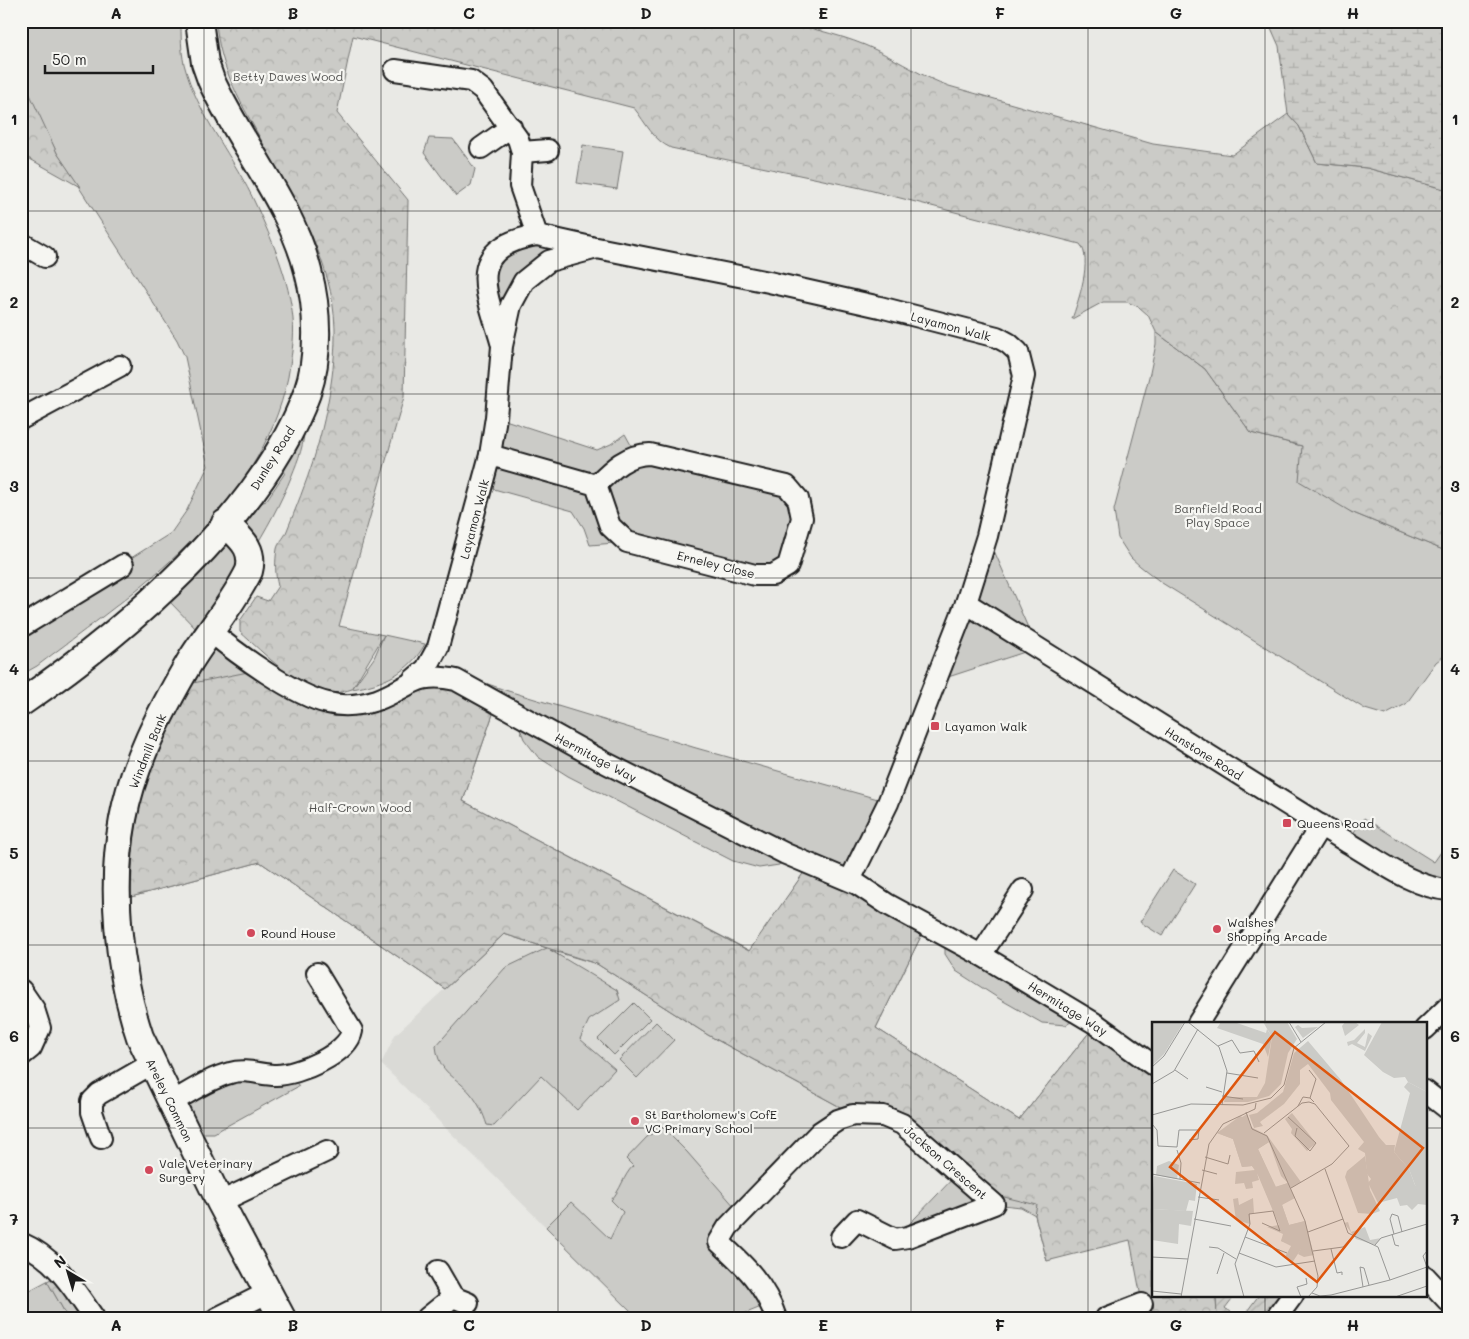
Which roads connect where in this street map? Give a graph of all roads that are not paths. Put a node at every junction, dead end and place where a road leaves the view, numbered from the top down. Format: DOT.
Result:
graph roads {
  1 [pos="199,21"];
  2 [pos="395,70"];
  3 [pos="511,127"];
  4 [pos="481,148"];
  5 [pos="548,150"];
  6 [pos="522,152"];
  7 [pos="537,235"];
  8 [pos="21,243"];
  9 [pos="597,248"];
  10 [pos="45,257"];
  11 [pos="502,346"];
  12 [pos="120,366"];
  13 [pos="21,419"];
  14 [pos="490,455"];
  15 [pos="596,485"];
  16 [pos="221,528"];
  17 [pos="123,565"];
  18 [pos="966,603"];
  19 [pos="21,627"];
  20 [pos="210,631"];
  21 [pos="413,680"];
  22 [pos="22,701"];
  23 [pos="1321,825"];
  24 [pos="850,880"];
  25 [pos="1023,890"];
  26 [pos="1448,890"];
  27 [pos="120,954"];
  28 [pos="981,955"];
  29 [pos="317,973"];
  30 [pos="21,990"];
  31 [pos="1448,1007"];
  32 [pos="1199,1022"];
  33 [pos="1426,1029"];
  34 [pos="21,1056"];
  35 [pos="153,1063"];
  36 [pos="1152,1064"];
  37 [pos="1426,1092"];
  38 [pos="172,1102"];
  39 [pos="1448,1110"];
  40 [pos="101,1138"];
  41 [pos="327,1150"];
  42 [pos="220,1202"];
  43 [pos="840,1237"];
  44 [pos="21,1243"];
  45 [pos="438,1271"];
  46 [pos="1426,1277"];
  47 [pos="269,1292"];
  48 [pos="1292,1296"];
  49 [pos="1448,1301"];
  50 [pos="1142,1304"];
  51 [pos="94,1318"];
  52 [pos="217,1318"];
  53 [pos="282,1318"];
  54 [pos="428,1318"];
  55 [pos="776,1318"];
  56 [pos="1106,1318"];
  57 [pos="1276,1318"];
  1 -- 16 [label="main road, Dunley Road"];
  2 -- 3 [label="street"];
  3 -- 4 [label="street"];
  3 -- 6 [label="street"];
  5 -- 6 [label="street"];
  6 -- 7 [label="street"];
  7 -- 9 [label="street"];
  7 -- 11 [label="street, Layamon Walk"];
  8 -- 10 [label="street"];
  9 -- 11 [label="street, Layamon Walk"];
  9 -- 18 [label="street, Layamon Walk"];
  11 -- 14 [label="street, Layamon Walk"];
  12 -- 13 [label="street"];
  14 -- 15 [label="street"];
  14 -- 21 [label="street, Layamon Walk"];
  15 -- 15 [label="street, Erneley Close"];
  16 -- 20 [label="main road, Windmill Bank"];
  16 -- 22 [label="main road, Dunley Road"];
  17 -- 19 [label="street"];
  18 -- 23 [label="street, Hanstone Road"];
  18 -- 24 [label="street, Layamon Walk"];
  20 -- 21 [label="street, Hermitage Way"];
  20 -- 27 [label="main road, Windmill Bank"];
  21 -- 24 [label="street, Hermitage Way"];
  23 -- 26 [label="street, Hanstone Road"];
  23 -- 32 [label="street"];
  24 -- 28 [label="street, Hermitage Way"];
  25 -- 28 [label="street"];
  27 -- 35 [label="main road, Areley Common"];
  28 -- 36 [label="street, Hermitage Way"];
  29 -- 38 [label="street"];
  30 -- 34 [label="street"];
  31 -- 33 [label="street"];
  35 -- 38 [label="main road, Areley Common"];
  35 -- 40 [label="street"];
  37 -- 39 [label="street"];
  38 -- 42 [label="main road, Areley Common"];
  41 -- 42 [label="street"];
  42 -- 47 [label="main road, Areley Common"];
  43 -- 55 [label="street, Jackson Crescent"];
  44 -- 51 [label="street"];
  45 -- 54 [label="street"];
  46 -- 49 [label="street"];
  47 -- 52 [label="street"];
  47 -- 53 [label="main road, Areley Common"];
  48 -- 57 [label="street"];
  50 -- 56 [label="street"];
}
